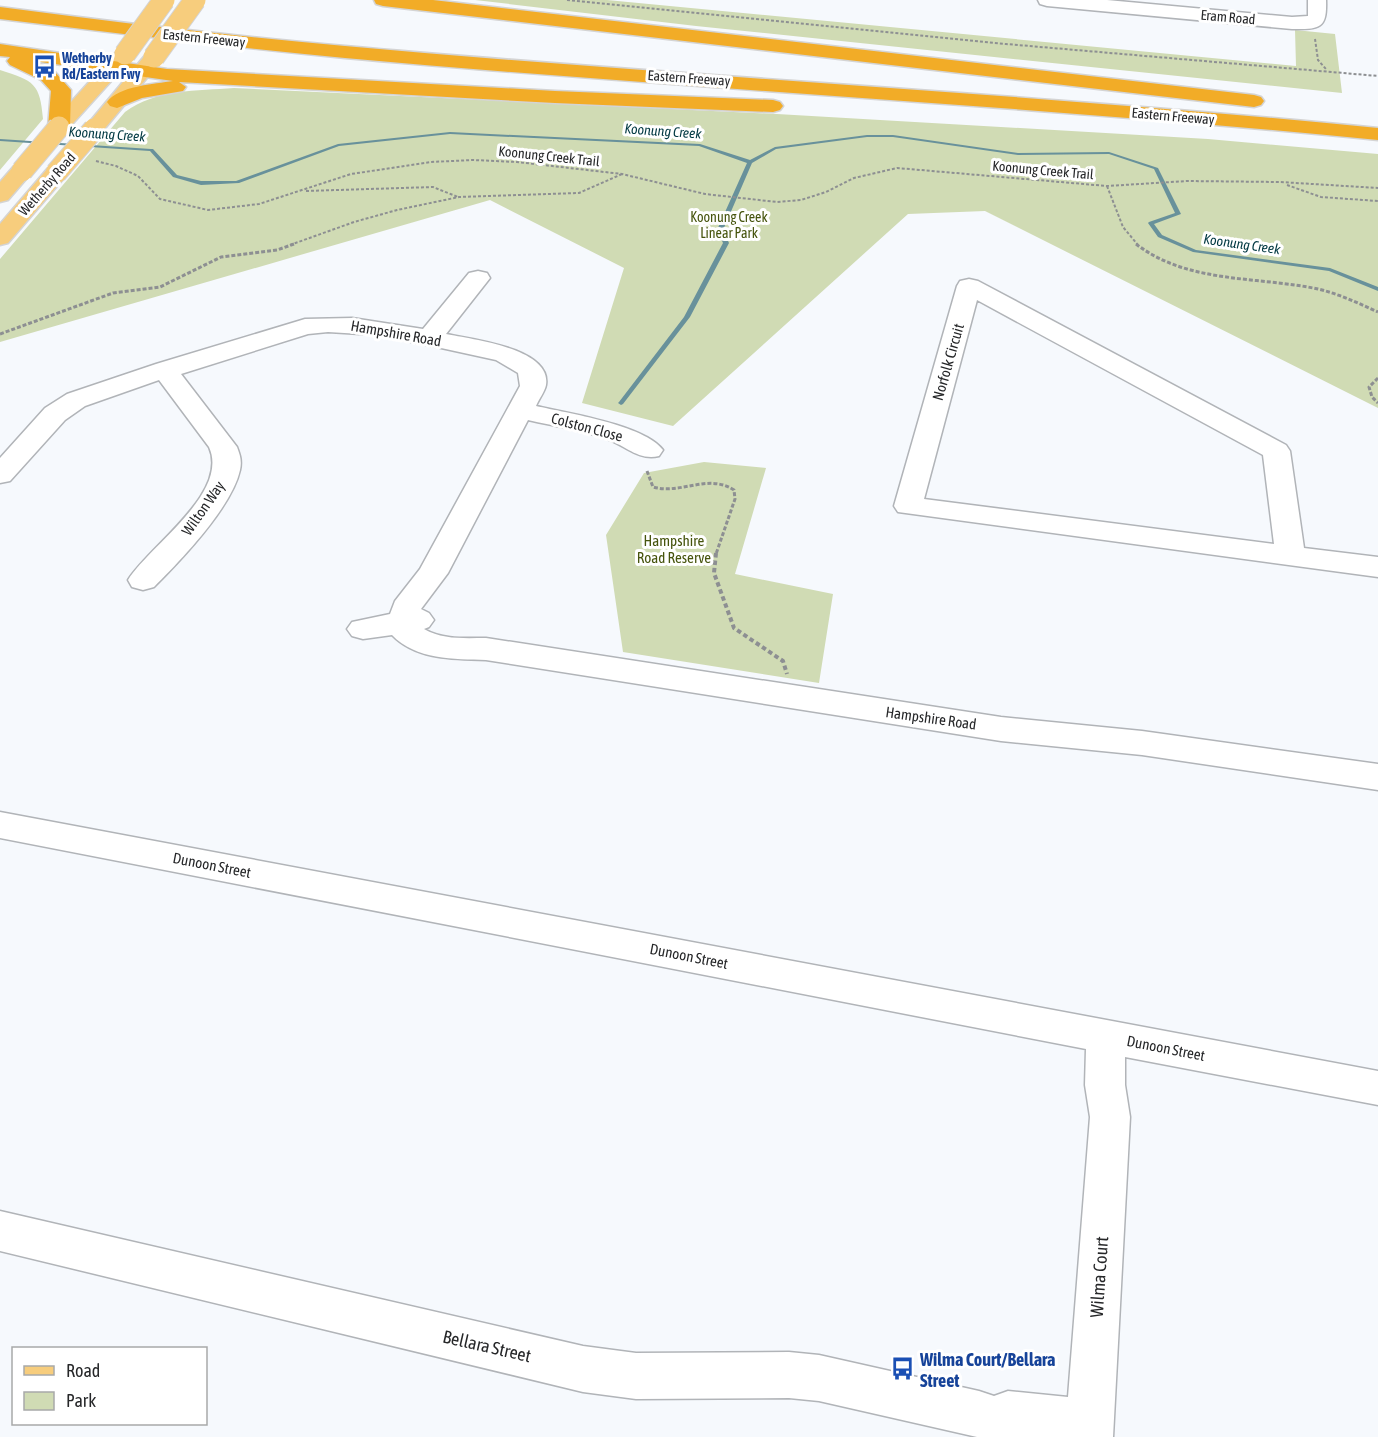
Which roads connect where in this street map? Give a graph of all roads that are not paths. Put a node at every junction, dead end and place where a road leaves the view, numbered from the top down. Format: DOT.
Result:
graph roads {
  1 [pos="41,0"];
  2 [pos="164,0"];
  3 [pos="195,0"];
  4 [pos="383,0"];
  5 [pos="1047,0"];
  6 [pos="1317,0"];
  7 [pos="1115,3"];
  8 [pos="0,13"];
  9 [pos="301,29"];
  10 [pos="360,34"];
  11 [pos="0,50"];
  12 [pos="0,55"];
  13 [pos="148,64"];
  14 [pos="110,69"];
  15 [pos="327,84"];
  16 [pos="117,102"];
  17 [pos="1277,104"];
  18 [pos="1378,115"];
  19 [pos="59,127"];
  20 [pos="1319,128"];
  21 [pos="1378,134"];
  22 [pos="0,195"];
  23 [pos="0,238"];
  24 [pos="478,278"];
  25 [pos="428,339"];
  26 [pos="165,370"];
  27 [pos="521,410"];
  28 [pos="650,450"];
  29 [pos="0,475"];
  30 [pos="1290,556"];
  31 [pos="1378,567"];
  32 [pos="143,580"];
  33 [pos="411,621"];
  34 [pos="363,628"];
  35 [pos="1378,777"];
  36 [pos="0,825"];
  37 [pos="1116,1038"];
  38 [pos="1378,1088"];
  39 [pos="0,1231"];
  40 [pos="979,1414"];
  41 [pos="1089,1430"];
  42 [pos="1039,1437"];
  1 -- 9 [label="highway, Eastern Freeway"];
  2 -- 14 [label="main road, Wetherby Road, bridge"];
  3 -- 13 [label="main road, Wetherby Road, bridge"];
  4 -- 17 [label="highway"];
  5 -- 7 [label="street, Eram Road"];
  6 -- 7 [label="street, Eram Road"];
  8 -- 20 [label="highway, Eastern Freeway"];
  10 -- 18 [label="highway, Eastern Freeway"];
  11 -- 14 [label="highway"];
  12 -- 19 [label="highway"];
  13 -- 14 [label="highway"];
  13 -- 15 [label="highway"];
  13 -- 16 [label="main road, Wetherby Road"];
  14 -- 19 [label="main road, Wetherby Road"];
  15 -- 16 [label="highway"];
  15 -- 20 [label="highway"];
  16 -- 23 [label="main road, Wetherby Road, bridge"];
  19 -- 22 [label="main road, Wetherby Road, bridge"];
  20 -- 21 [label="highway, Eastern Freeway"];
  24 -- 25 [label="street"];
  25 -- 26 [label="street, Hampshire Road"];
  25 -- 27 [label="street, Hampshire Road"];
  26 -- 29 [label="street, Hampshire Road"];
  26 -- 32 [label="street, Wilton Way"];
  27 -- 28 [label="street, Colston Close"];
  27 -- 33 [label="street, Hampshire Road"];
  30 -- 30 [label="street, Norfolk Circuit"];
  30 -- 31 [label="street, Norfolk Circuit"];
  33 -- 34 [label="street"];
  33 -- 35 [label="street, Hampshire Road"];
  36 -- 37 [label="street, Dunoon Street"];
  37 -- 38 [label="street, Dunoon Street"];
  37 -- 41 [label="street, Wilma Court"];
  39 -- 40 [label="street, Bellara Street"];
  40 -- 41 [label="street, Bellara Street"];
  40 -- 42 [label="street, Bellara Street"];
}
